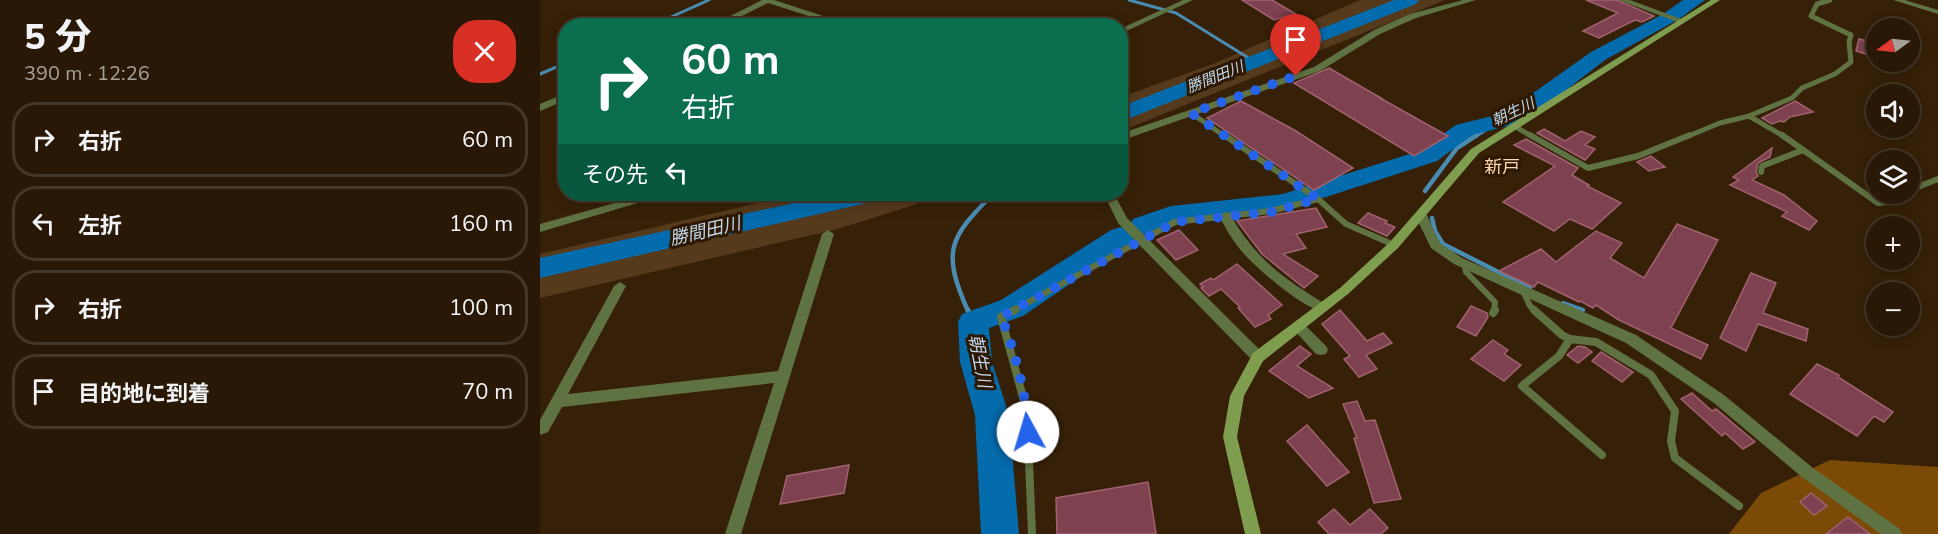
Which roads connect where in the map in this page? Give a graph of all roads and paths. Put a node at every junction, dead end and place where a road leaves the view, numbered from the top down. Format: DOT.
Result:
graph roads {
  1 [pos="768,0"];
  2 [pos="1189,0"];
  3 [pos="1472,0"];
  4 [pos="1623,0"];
  5 [pos="1716,0"];
  6 [pos="1830,0"];
  7 [pos="1897,0"];
  8 [pos="1938,12"];
  9 [pos="731,18"];
  10 [pos="825,18"];
  11 [pos="1680,20"];
  12 [pos="1128,28"];
  13 [pos="558,100"];
  14 [pos="540,108"];
  15 [pos="1191,113"];
  16 [pos="1749,116"];
  17 [pos="1514,126"];
  18 [pos="1128,135"];
  19 [pos="1803,150"];
  20 [pos="1761,172"];
  21 [pos="1938,179"];
  22 [pos="1920,186"];
  23 [pos="1866,195"];
  24 [pos="1318,199"];
  25 [pos="633,201"];
  26 [pos="1112,201"];
  27 [pos="1421,215"];
  28 [pos="1226,216"];
  29 [pos="540,228"];
  30 [pos="828,234"];
  31 [pos="1140,239"];
  32 [pos="1394,245"];
  33 [pos="1464,263"];
  34 [pos="620,286"];
  35 [pos="1522,290"];
  36 [pos="1323,308"];
  37 [pos="1494,312"];
  38 [pos="1299,327"];
  39 [pos="1570,339"];
  40 [pos="1322,350"];
  41 [pos="1258,357"];
  42 [pos="784,376"];
  43 [pos="560,401"];
  44 [pos="541,430"];
  45 [pos="1602,455"];
  46 [pos="1739,506"];
  47 [pos="733,534"];
  48 [pos="1032,534"];
  49 [pos="1253,534"];
  50 [pos="1894,534"];
  1 -- 9 [label="street"];
  1 -- 10 [label="street"];
  2 -- 12 [label="street"];
  3 -- 15 [label="street"];
  4 -- 11 [label="street"];
  5 -- 11 [label="street"];
  6 -- 16 [label="lane"];
  7 -- 8 [label="street"];
  11 -- 17 [label="street"];
  13 -- 14 [label="street"];
  15 -- 18 [label="street"];
  15 -- 24 [label="lane"];
  16 -- 17 [label="lane"];
  16 -- 19 [label="lane"];
  17 -- 27 [label="street"];
  19 -- 20 [label="lane"];
  19 -- 23 [label="lane"];
  21 -- 22 [label="lane"];
  24 -- 28 [label="lane"];
  24 -- 32 [label="lane"];
  25 -- 29 [label="street"];
  26 -- 31 [label="street"];
  27 -- 32 [label="street"];
  27 -- 33 [label="street"];
  28 -- 31 [label="lane"];
  28 -- 36 [label="street"];
  30 -- 42 [label="street"];
  31 -- 41 [label="street"];
  31 -- 48 [label="lane"];
  32 -- 36 [label="street"];
  33 -- 35 [label="street"];
  33 -- 37 [label="lane"];
  34 -- 43 [label="street"];
  35 -- 39 [label="lane"];
  35 -- 50 [label="street"];
  36 -- 38 [label="street"];
  38 -- 40 [label="street"];
  38 -- 41 [label="street"];
  39 -- 45 [label="lane"];
  39 -- 46 [label="lane"];
  41 -- 49 [label="street"];
  42 -- 43 [label="street"];
  42 -- 47 [label="street"];
  43 -- 44 [label="street"];
}
